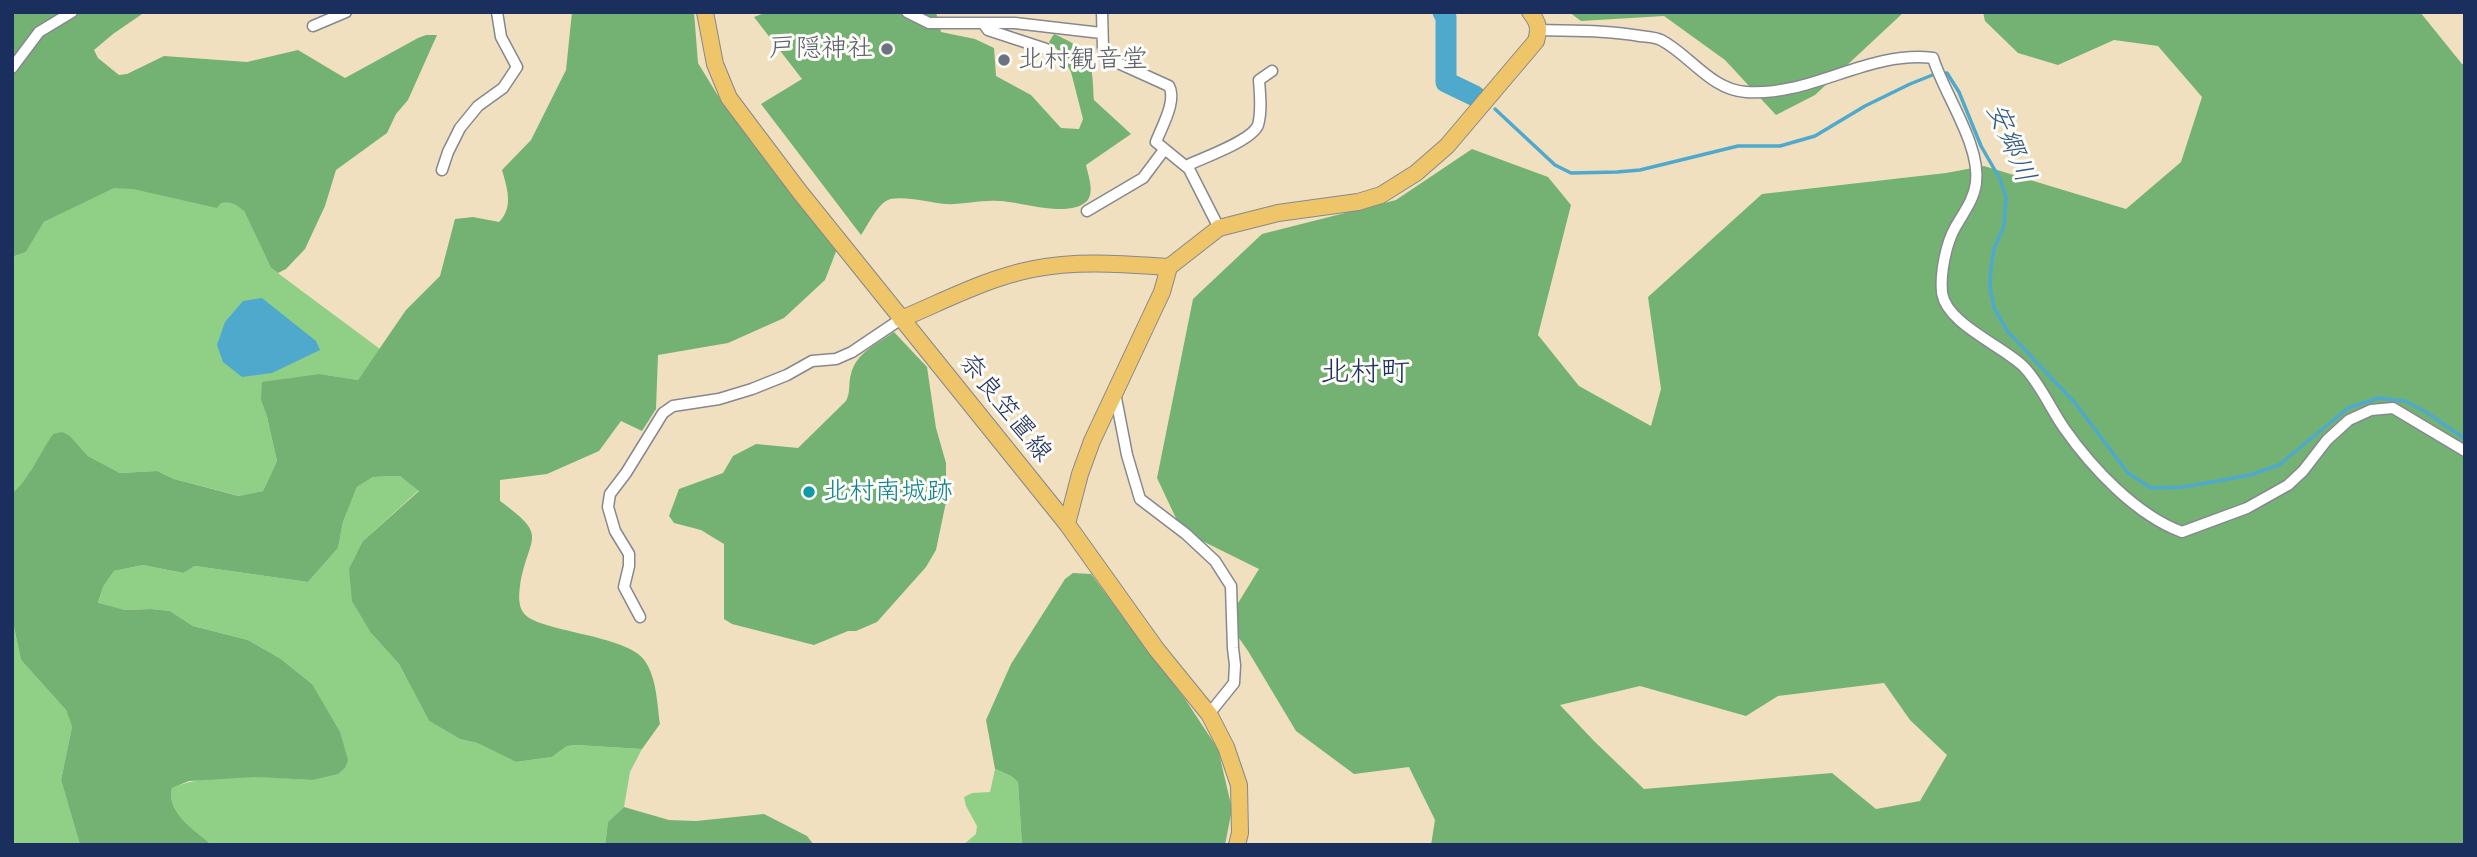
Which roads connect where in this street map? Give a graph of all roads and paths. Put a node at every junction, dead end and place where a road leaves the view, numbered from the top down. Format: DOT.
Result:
graph roads {
  1 [pos="72,12"];
  2 [pos="345,12"];
  3 [pos="498,12"];
  4 [pos="705,12"];
  5 [pos="907,12"];
  6 [pos="1102,12"];
  7 [pos="1530,12"];
  8 [pos="983,23"];
  9 [pos="313,26"];
  10 [pos="1539,30"];
  11 [pos="1101,33"];
  12 [pos="1046,49"];
  13 [pos="12,68"];
  14 [pos="1272,71"];
  15 [pos="1164,150"];
  16 [pos="1186,166"];
  17 [pos="442,170"];
  18 [pos="1087,211"];
  19 [pos="1219,228"];
  20 [pos="1169,267"];
  21 [pos="901,319"];
  22 [pos="1115,393"];
  23 [pos="2465,451"];
  24 [pos="1067,524"];
  25 [pos="640,617"];
  26 [pos="1209,714"];
  27 [pos="1237,845"];
  1 -- 13 [label="street"];
  2 -- 9 [label="street"];
  3 -- 17 [label="street"];
  4 -- 21 [label="main road, 奈良笠置線"];
  5 -- 8 [label="street"];
  6 -- 11 [label="street"];
  7 -- 10 [label="main road"];
  8 -- 11 [label="street"];
  8 -- 12 [label="street"];
  10 -- 19 [label="main road"];
  10 -- 23 [label="street"];
  11 -- 15 [label="street"];
  14 -- 16 [label="street"];
  15 -- 16 [label="street"];
  15 -- 18 [label="street"];
  16 -- 19 [label="street"];
  19 -- 20 [label="main road"];
  20 -- 21 [label="main road"];
  20 -- 22 [label="main road"];
  21 -- 24 [label="main road, 奈良笠置線"];
  21 -- 25 [label="street"];
  22 -- 24 [label="main road"];
  22 -- 26 [label="street"];
  24 -- 26 [label="main road, 奈良笠置線"];
  26 -- 27 [label="main road, 奈良笠置線"];
}
